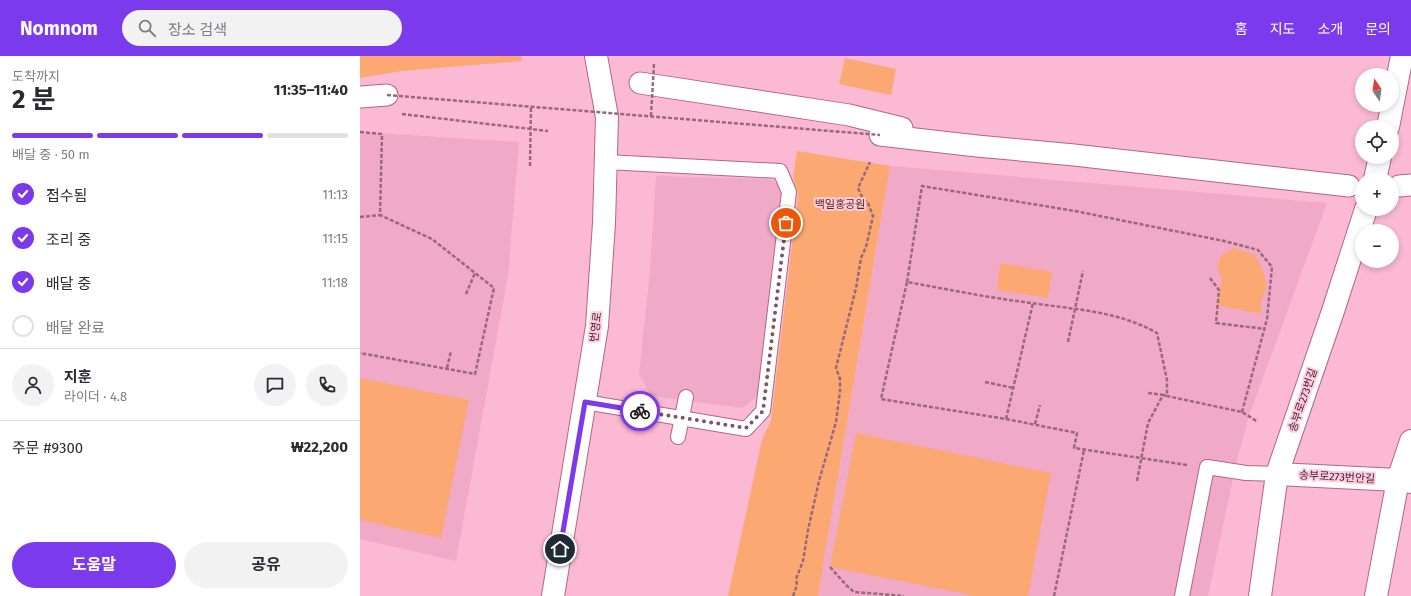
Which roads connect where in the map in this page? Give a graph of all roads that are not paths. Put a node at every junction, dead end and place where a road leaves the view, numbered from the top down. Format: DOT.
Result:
graph roads {
  1 [pos="596,56"];
  2 [pos="1402,56"];
  3 [pos="640,83"];
  4 [pos="387,95"];
  5 [pos="360,97"];
  6 [pos="1389,120"];
  7 [pos="880,134"];
  8 [pos="977,146"];
  9 [pos="606,162"];
  10 [pos="1349,186"];
  11 [pos="1364,216"];
  12 [pos="686,397"];
  13 [pos="585,402"];
  14 [pos="682,418"];
  15 [pos="678,437"];
  16 [pos="1411,441"];
  17 [pos="1278,474"];
  18 [pos="1404,481"];
  19 [pos="553,596"];
  20 [pos="1182,596"];
  21 [pos="1260,596"];
  22 [pos="1376,596"];
  1 -- 9 [label="street, 번영로"];
  2 -- 6 [label="street"];
  3 -- 8 [label="street"];
  4 -- 5 [label="street"];
  7 -- 8 [label="street"];
  8 -- 10 [label="street"];
  9 -- 13 [label="street, 번영로"];
  9 -- 14 [label="lane"];
  11 -- 17 [label="street, 송부로273번길"];
  12 -- 14 [label="lane"];
  13 -- 14 [label="lane"];
  13 -- 19 [label="street, 번영로"];
  14 -- 15 [label="lane"];
  16 -- 18 [label="street"];
  17 -- 18 [label="street, 송부로273번안길"];
  17 -- 20 [label="lane"];
  17 -- 21 [label="street, 송부로273번길"];
  18 -- 22 [label="street"];
}
